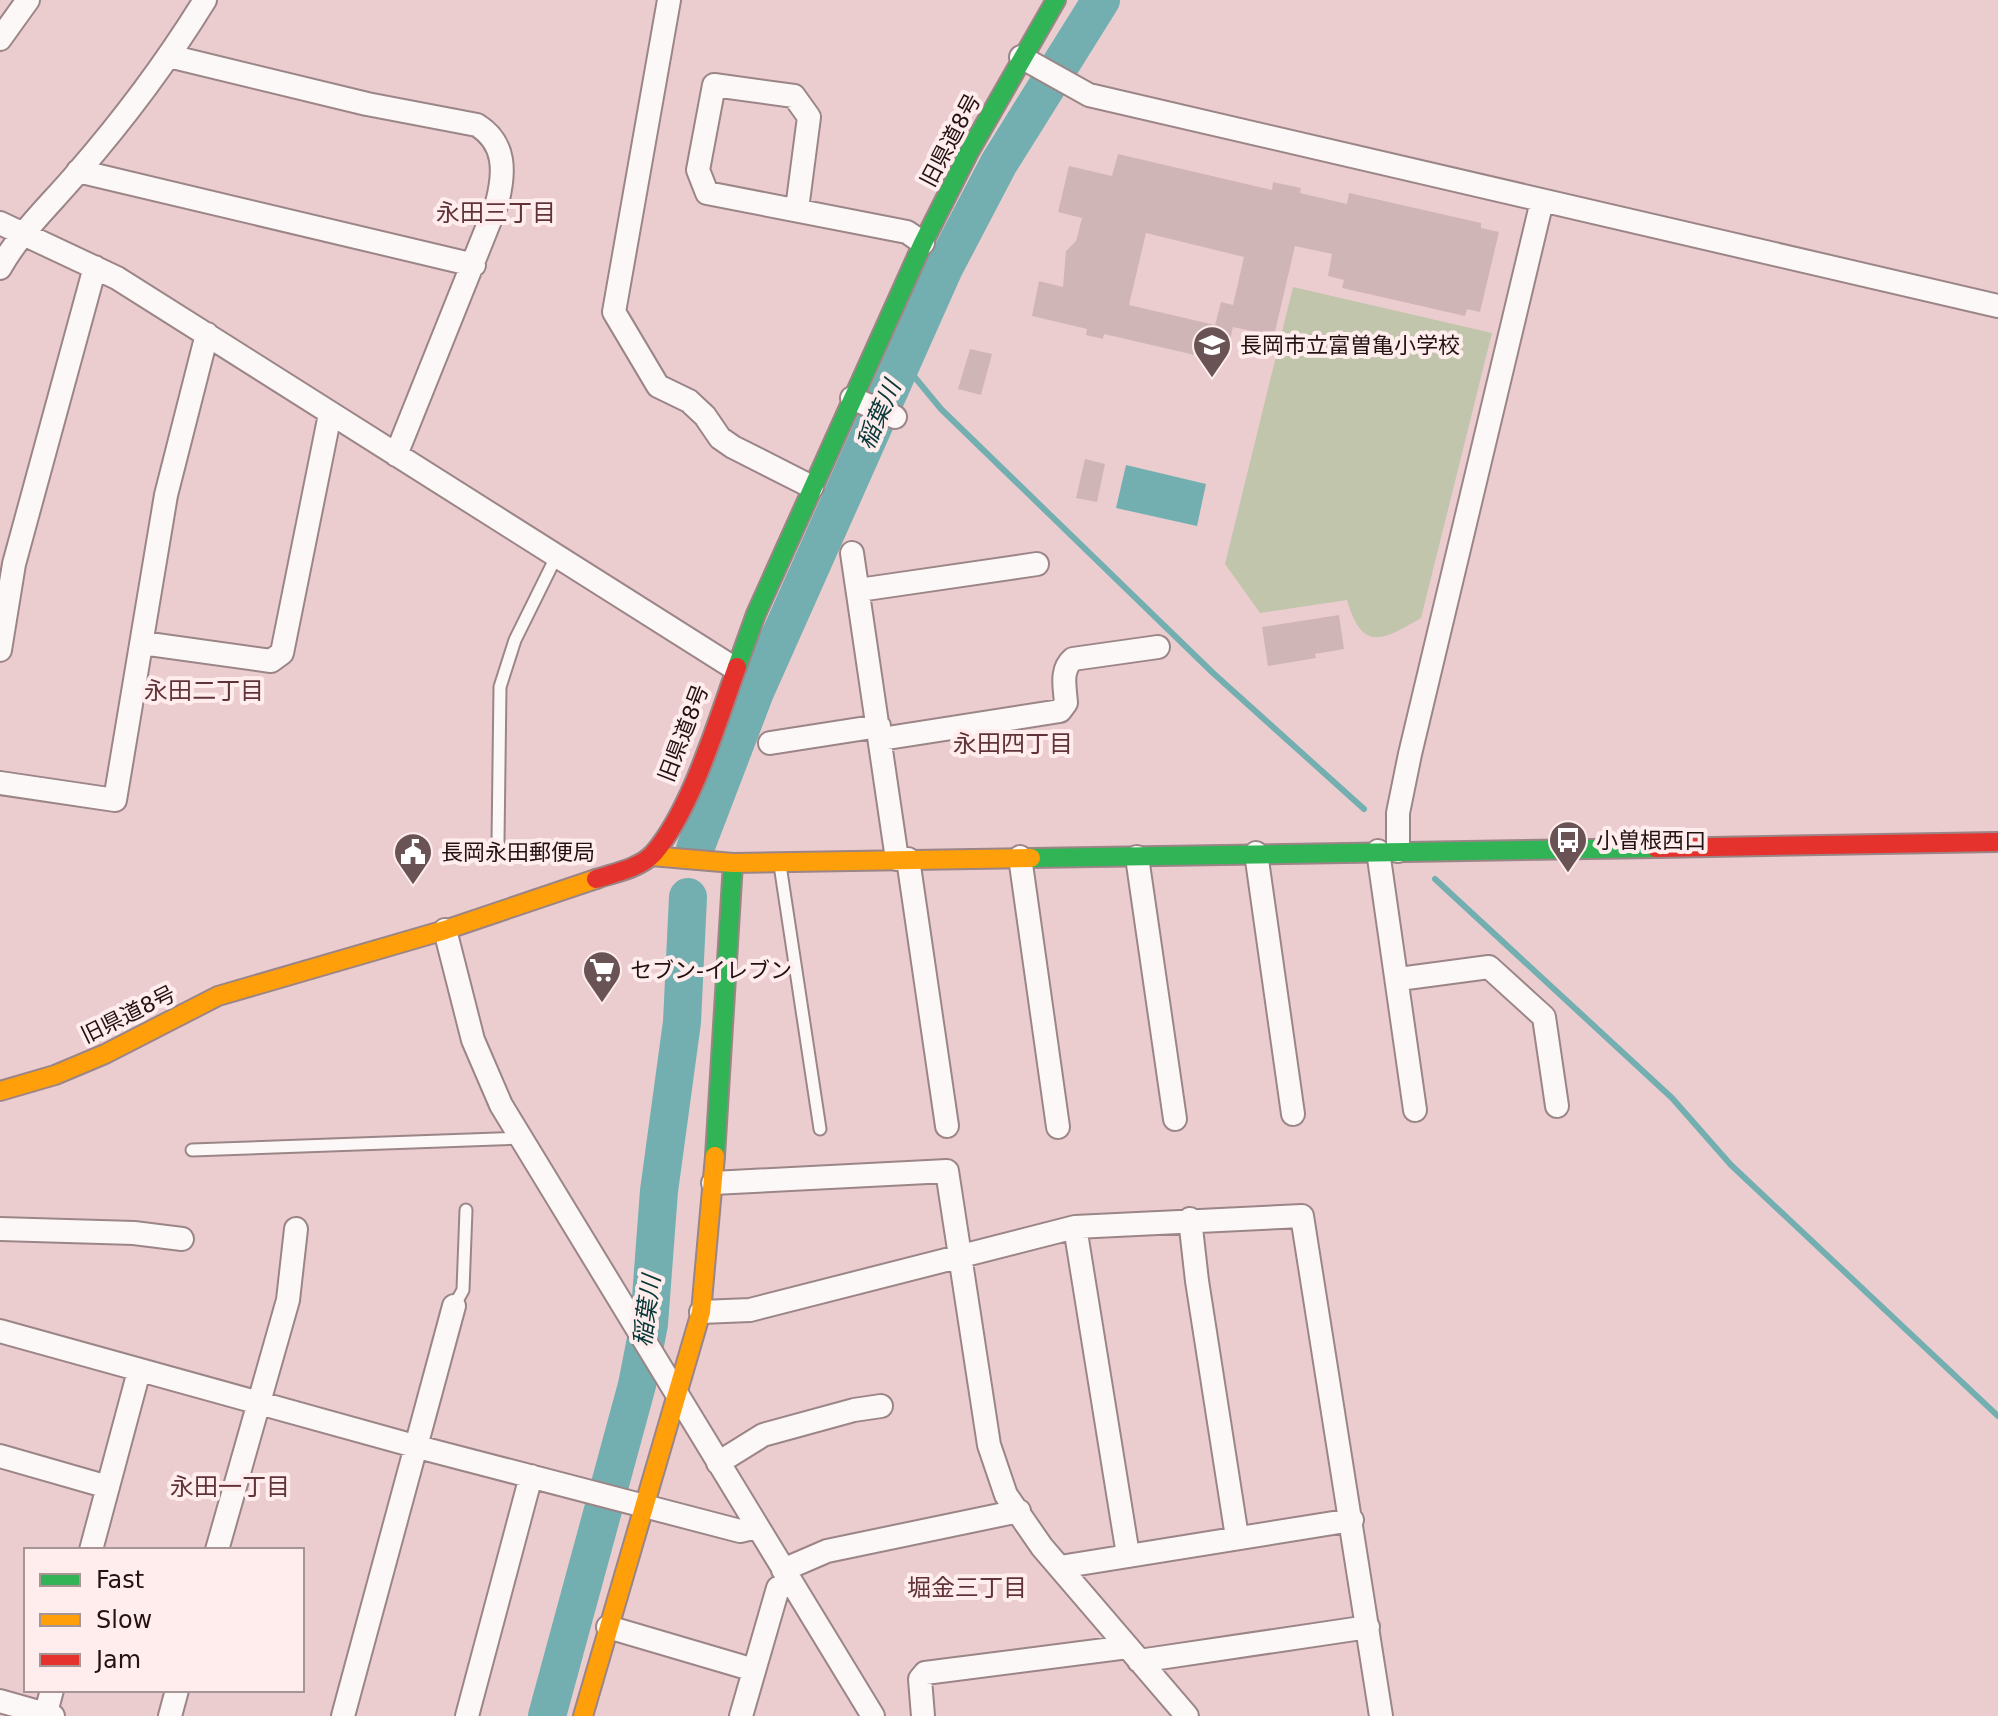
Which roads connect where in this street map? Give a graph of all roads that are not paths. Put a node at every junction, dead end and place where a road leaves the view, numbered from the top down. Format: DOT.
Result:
graph roads {
  1 [pos="28,0"];
  2 [pos="205,0"];
  3 [pos="669,0"];
  4 [pos="1056,0"];
  5 [pos="0,39"];
  6 [pos="169,56"];
  7 [pos="1021,57"];
  8 [pos="78,171"];
  9 [pos="1542,201"];
  10 [pos="797,209"];
  11 [pos="0,223"];
  12 [pos="23,233"];
  13 [pos="923,243"];
  14 [pos="474,265"];
  15 [pos="95,267"];
  16 [pos="0,268"];
  17 [pos="1998,306"];
  18 [pos="207,334"];
  19 [pos="857,400"];
  20 [pos="330,414"];
  21 [pos="895,417"];
  22 [pos="396,455"];
  23 [pos="812,487"];
  24 [pos="852,553"];
  25 [pos="558,555"];
  26 [pos="1037,564"];
  27 [pos="859,590"];
  28 [pos="142,643"];
  29 [pos="1158,647"];
  30 [pos="0,650"];
  31 [pos="734,668"];
  32 [pos="880,733"];
  33 [pos="770,743"];
  34 [pos="0,783"];
  35 [pos="498,842"];
  36 [pos="1998,842"];
  37 [pos="1388,851"];
  38 [pos="1256,853"];
  39 [pos="651,856"];
  40 [pos="1020,857"];
  41 [pos="1137,857"];
  42 [pos="902,859"];
  43 [pos="780,861"];
  44 [pos="733,863"];
  45 [pos="445,930"];
  46 [pos="1399,979"];
  47 [pos="0,1091"];
  48 [pos="1557,1106"];
  49 [pos="1415,1110"];
  50 [pos="1293,1114"];
  51 [pos="1175,1119"];
  52 [pos="947,1126"];
  53 [pos="1058,1127"];
  54 [pos="820,1129"];
  55 [pos="521,1138"];
  56 [pos="192,1150"];
  57 [pos="713,1183"];
  58 [pos="466,1210"];
  59 [pos="1190,1219"];
  60 [pos="1075,1227"];
  61 [pos="0,1229"];
  62 [pos="296,1229"];
  63 [pos="182,1239"];
  64 [pos="963,1258"];
  65 [pos="454,1306"];
  66 [pos="701,1312"];
  67 [pos="0,1331"];
  68 [pos="139,1371"];
  69 [pos="675,1391"];
  70 [pos="259,1402"];
  71 [pos="881,1406"];
  72 [pos="418,1447"];
  73 [pos="0,1456"];
  74 [pos="718,1463"];
  75 [pos="531,1476"];
  76 [pos="108,1487"];
  77 [pos="642,1504"];
  78 [pos="1019,1511"];
  79 [pos="1352,1520"];
  80 [pos="757,1527"];
  81 [pos="1237,1537"];
  82 [pos="92,1548"];
  83 [pos="218,1548"];
  84 [pos="1128,1555"];
  85 [pos="1060,1567"];
  86 [pos="787,1577"];
  87 [pos="608,1627"];
  88 [pos="1368,1627"];
  89 [pos="1133,1654"];
  90 [pos="754,1670"];
  91 [pos="52,1692"];
  92 [pos="176,1692"];
  93 [pos="0,1701"];
  94 [pos="48,1715"];
  95 [pos="170,1716"];
  96 [pos="343,1716"];
  97 [pos="467,1716"];
  98 [pos="583,1716"];
  99 [pos="741,1716"];
  100 [pos="873,1716"];
  101 [pos="923,1716"];
  102 [pos="1187,1716"];
  103 [pos="1381,1716"];
  1 -- 5 [label="street"];
  2 -- 6 [label="street"];
  3 -- 23 [label="street"];
  4 -- 7 [label="street, 旧県道8号"];
  6 -- 8 [label="street"];
  6 -- 14 [label="street"];
  7 -- 9 [label="street"];
  7 -- 13 [label="street, 旧県道8号"];
  8 -- 12 [label="street"];
  8 -- 14 [label="street"];
  9 -- 17 [label="street"];
  9 -- 37 [label="street"];
  10 -- 10 [label="street"];
  10 -- 13 [label="street"];
  11 -- 12 [label="street"];
  12 -- 15 [label="street"];
  12 -- 16 [label="street"];
  13 -- 19 [label="street, 旧県道8号"];
  14 -- 22 [label="street"];
  15 -- 18 [label="street"];
  15 -- 30 [label="street"];
  18 -- 20 [label="street"];
  18 -- 28 [label="street"];
  19 -- 21 [label="street"];
  19 -- 23 [label="street, 旧県道8号"];
  20 -- 22 [label="street"];
  20 -- 28 [label="street"];
  22 -- 25 [label="street"];
  23 -- 31 [label="street, 旧県道8号"];
  24 -- 27 [label="street"];
  25 -- 31 [label="street"];
  25 -- 35 [label="lane"];
  26 -- 27 [label="street"];
  27 -- 32 [label="street"];
  28 -- 34 [label="street"];
  29 -- 32 [label="street"];
  31 -- 39 [label="street, 旧県道8号"];
  32 -- 33 [label="street"];
  32 -- 42 [label="street"];
  36 -- 37 [label="street"];
  37 -- 38 [label="street"];
  37 -- 46 [label="street"];
  38 -- 41 [label="street"];
  38 -- 50 [label="street"];
  39 -- 44 [label="street"];
  39 -- 45 [label="street, 旧県道8号"];
  40 -- 41 [label="street"];
  40 -- 42 [label="street"];
  40 -- 53 [label="street"];
  41 -- 51 [label="street"];
  42 -- 43 [label="street"];
  42 -- 52 [label="street"];
  43 -- 44 [label="street"];
  43 -- 54 [label="lane"];
  44 -- 57 [label="street"];
  45 -- 47 [label="street, 旧県道8号"];
  45 -- 55 [label="street"];
  46 -- 48 [label="street"];
  46 -- 49 [label="street"];
  55 -- 56 [label="lane"];
  55 -- 69 [label="street"];
  57 -- 64 [label="street"];
  57 -- 66 [label="street"];
  58 -- 65 [label="lane"];
  59 -- 60 [label="street"];
  59 -- 79 [label="street"];
  59 -- 81 [label="street"];
  60 -- 64 [label="street"];
  60 -- 84 [label="street"];
  61 -- 63 [label="street"];
  62 -- 70 [label="street"];
  64 -- 66 [label="street"];
  64 -- 78 [label="street"];
  65 -- 72 [label="street"];
  66 -- 69 [label="street"];
  67 -- 68 [label="street"];
  68 -- 70 [label="street"];
  68 -- 76 [label="street"];
  69 -- 74 [label="street"];
  69 -- 77 [label="street"];
  70 -- 72 [label="street"];
  70 -- 83 [label="street"];
  71 -- 74 [label="street"];
  72 -- 75 [label="street"];
  72 -- 96 [label="street"];
  73 -- 76 [label="street"];
  74 -- 80 [label="street"];
  75 -- 77 [label="street"];
  75 -- 97 [label="street"];
  76 -- 82 [label="street"];
  77 -- 80 [label="street"];
  77 -- 87 [label="street"];
  78 -- 85 [label="street"];
  78 -- 86 [label="street"];
  79 -- 81 [label="street"];
  79 -- 88 [label="street"];
  80 -- 86 [label="street"];
  81 -- 84 [label="street"];
  84 -- 85 [label="street"];
  85 -- 89 [label="street"];
  86 -- 90 [label="street"];
  86 -- 100 [label="street"];
  87 -- 90 [label="street"];
  87 -- 98 [label="street"];
  88 -- 89 [label="street"];
  88 -- 103 [label="street"];
  89 -- 101 [label="street"];
  89 -- 102 [label="street"];
  90 -- 99 [label="street"];
  91 -- 94 [label="street"];
  92 -- 95 [label="street"];
  93 -- 94 [label="street"];
}
